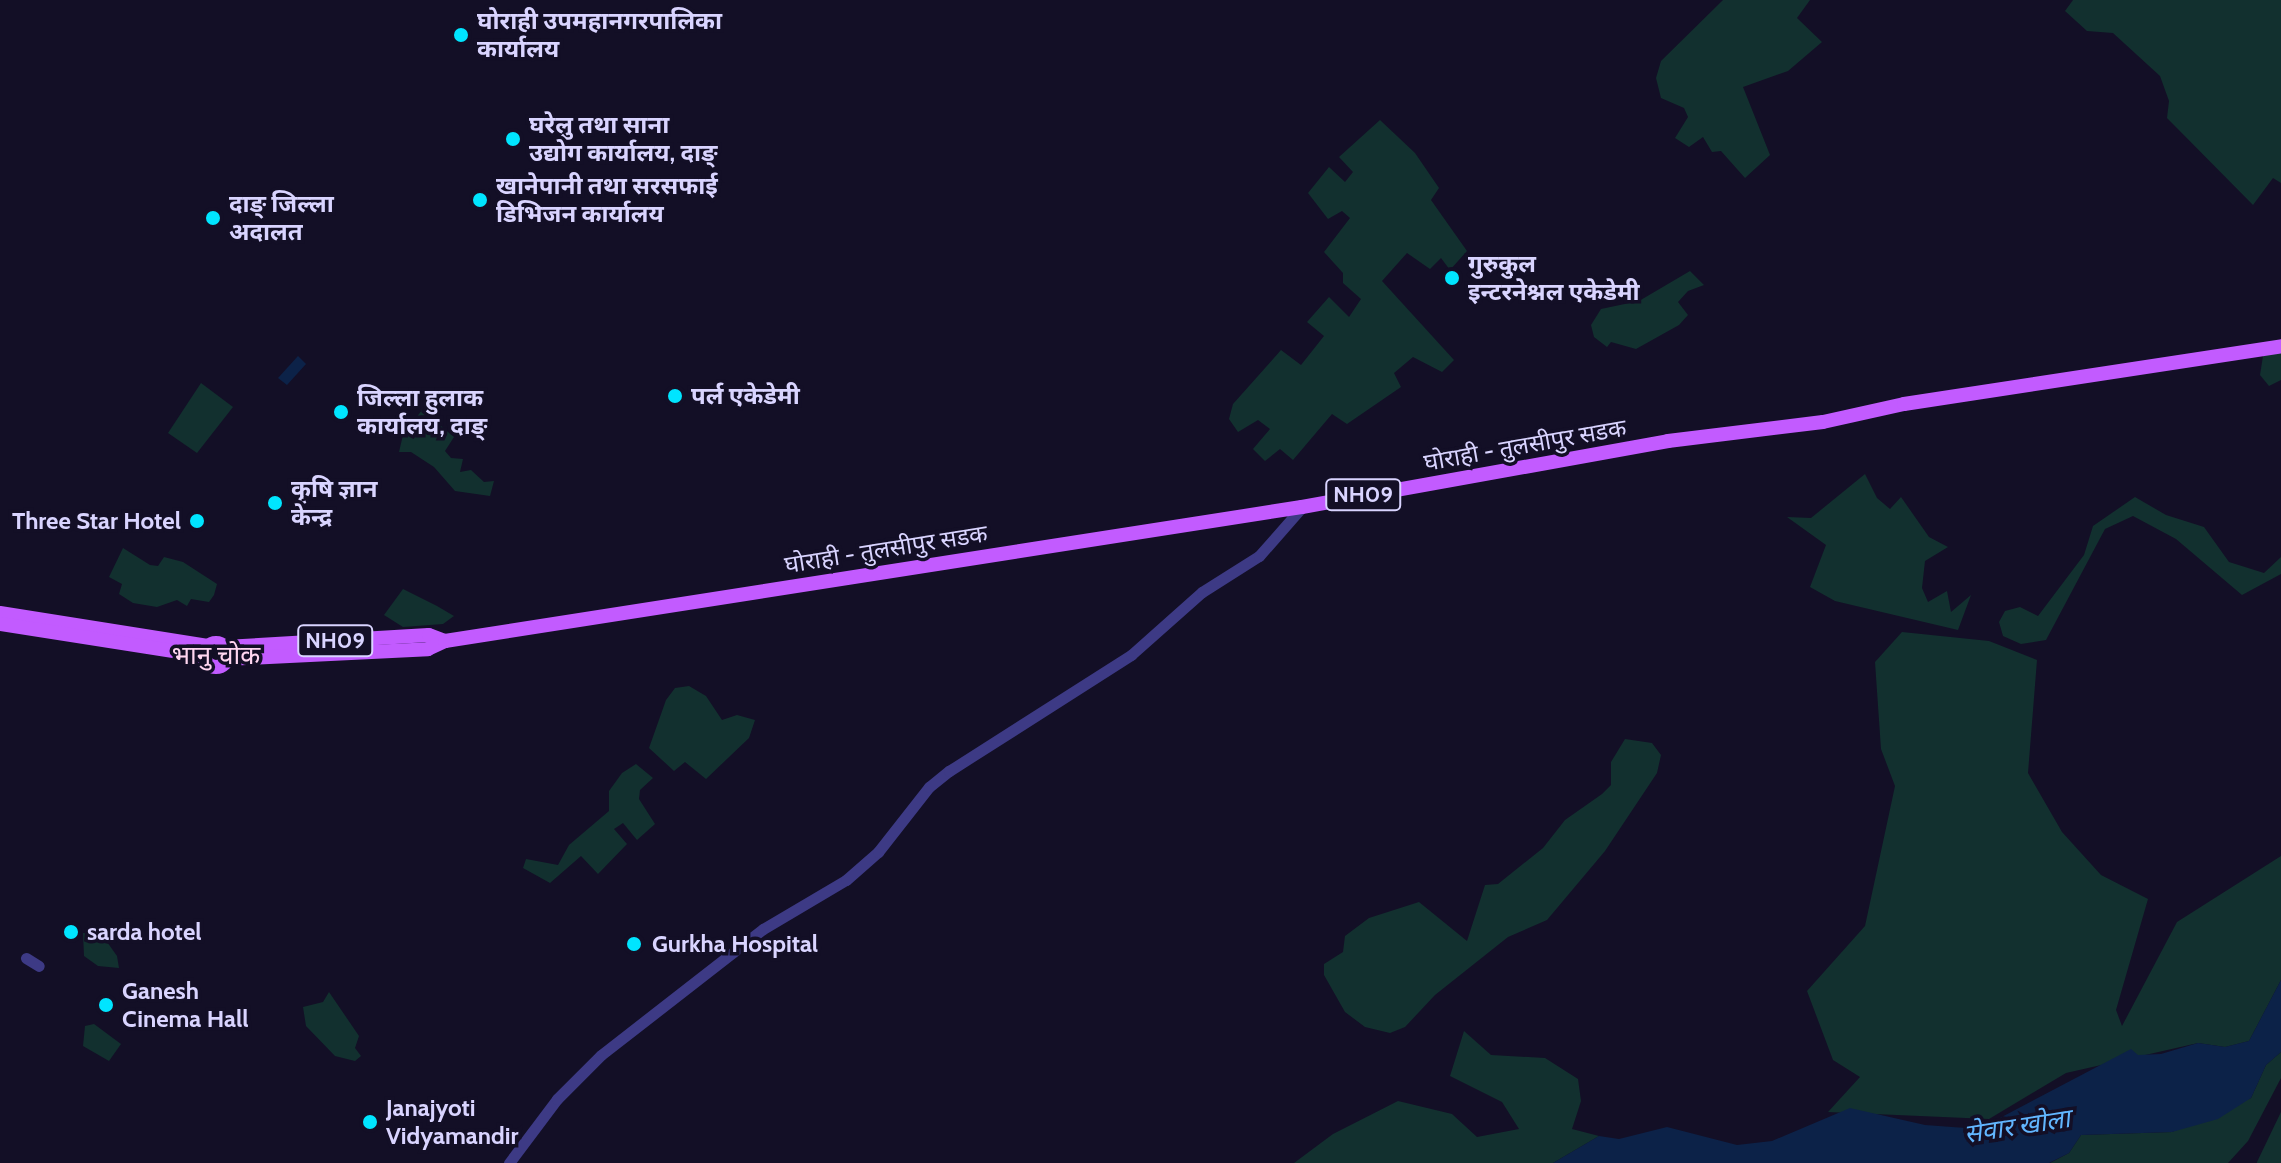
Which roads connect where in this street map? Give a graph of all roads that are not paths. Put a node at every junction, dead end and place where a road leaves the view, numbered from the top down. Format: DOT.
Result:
graph roads {
  1 [pos="2281,346"];
  2 [pos="1302,507"];
  3 [pos="0,613"];
  4 [pos="0,624"];
  5 [pos="206,651"];
  6 [pos="226,653"];
  7 [pos="26,958"];
  8 [pos="39,966"];
  9 [pos="509,1163"];
  1 -- 2 [label="main road, घोराही - तुलसीपुर सडक / NH09"];
  2 -- 6 [label="main road, घोराही - तुलसीपुर सडक / NH09"];
  2 -- 9 [label="street"];
  3 -- 5 [label="main road, NH09"];
  4 -- 5 [label="main road, NH09"];
  5 -- 6 [label="main road, NH09"];
  5 -- 6 [label="main road, NH09"];
  7 -- 8 [label="street"];
}
